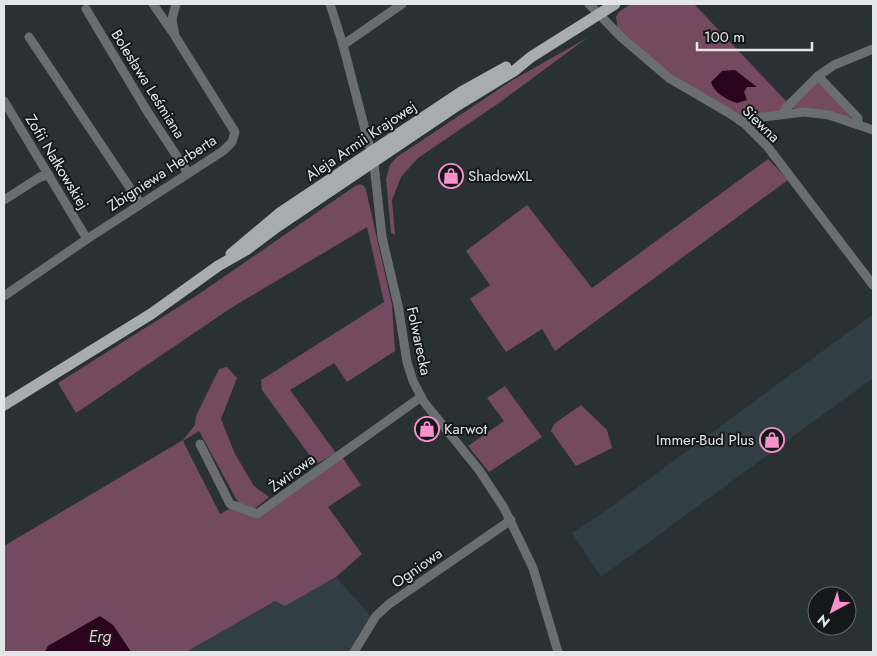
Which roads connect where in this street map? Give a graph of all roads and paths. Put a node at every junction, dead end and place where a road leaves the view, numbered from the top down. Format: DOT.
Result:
graph roads {
  1 [pos="153,4"];
  2 [pos="176,4"];
  3 [pos="330,4"];
  4 [pos="402,4"];
  5 [pos="589,4"];
  6 [pos="615,4"];
  7 [pos="86,9"];
  8 [pos="600,14"];
  9 [pos="175,36"];
  10 [pos="30,37"];
  11 [pos="344,45"];
  12 [pos="873,49"];
  13 [pos="818,76"];
  14 [pos="4,101"];
  15 [pos="783,114"];
  16 [pos="740,120"];
  17 [pos="858,124"];
  18 [pos="873,130"];
  19 [pos="372,157"];
  20 [pos="188,173"];
  21 [pos="49,175"];
  22 [pos="4,200"];
  23 [pos="140,203"];
  24 [pos="87,239"];
  25 [pos="873,285"];
  26 [pos="4,296"];
  27 [pos="421,397"];
  28 [pos="4,406"];
  29 [pos="200,444"];
  30 [pos="511,520"];
  31 [pos="354,652"];
  32 [pos="558,652"];
  1 -- 9 [label="street, Zbigniewa Herberta"];
  2 -- 9 [label="street, Zbigniewa Herberta"];
  3 -- 11 [label="street, Folwarecka"];
  4 -- 11 [label="street"];
  5 -- 8 [label="street, Siewna"];
  6 -- 8 [label="main road, Aleja Armii Krajowej"];
  7 -- 20 [label="street, Bolesława Leśmiana"];
  8 -- 16 [label="street, Siewna"];
  8 -- 19 [label="main road, Aleja Armii Krajowej"];
  9 -- 20 [label="street, Zbigniewa Herberta"];
  10 -- 23 [label="street"];
  11 -- 19 [label="street, Folwarecka"];
  12 -- 13 [label="street"];
  13 -- 15 [label="street"];
  13 -- 17 [label="street"];
  14 -- 21 [label="street, Zofii Nałkowskiej"];
  15 -- 16 [label="street"];
  15 -- 17 [label="street"];
  16 -- 25 [label="street, Siewna"];
  17 -- 18 [label="street"];
  19 -- 27 [label="street, Folwarecka"];
  19 -- 28 [label="main road, Aleja Armii Krajowej"];
  20 -- 23 [label="street, Zbigniewa Herberta"];
  21 -- 22 [label="street"];
  21 -- 24 [label="street, Zofii Nałkowskiej"];
  23 -- 24 [label="street, Zbigniewa Herberta"];
  24 -- 26 [label="street, Zbigniewa Herberta"];
  27 -- 29 [label="street, Żwirowa"];
  27 -- 30 [label="street, Folwarecka"];
  30 -- 31 [label="street, Ogniowa"];
  30 -- 32 [label="street, Folwarecka"];
}
